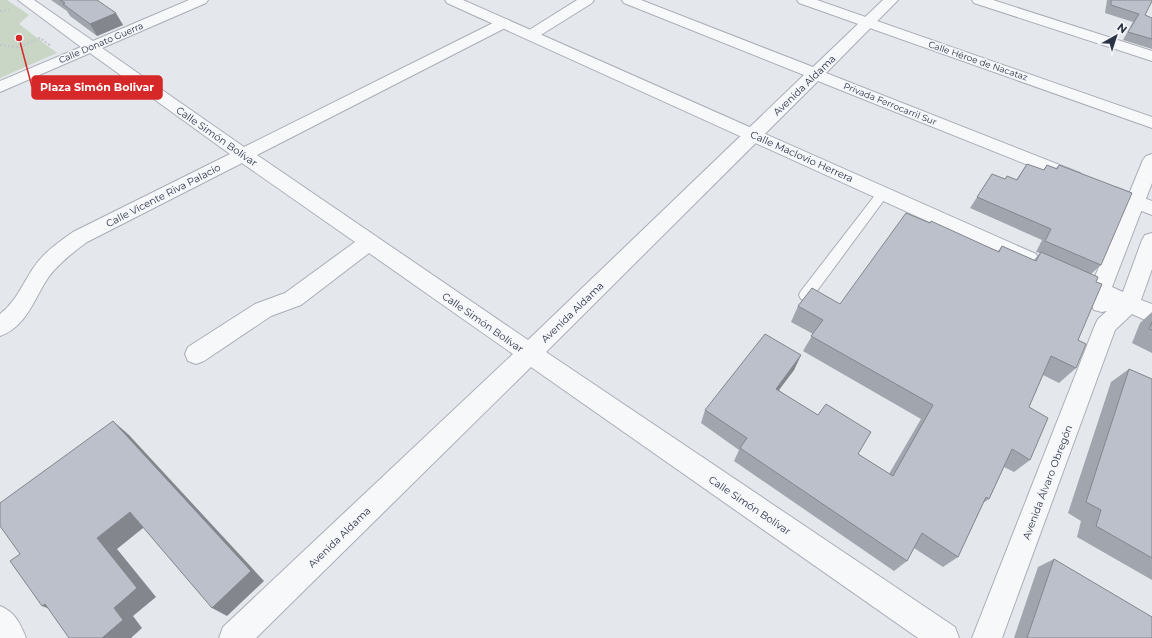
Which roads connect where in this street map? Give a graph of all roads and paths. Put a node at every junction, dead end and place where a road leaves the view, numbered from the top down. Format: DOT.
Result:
graph roads {
  1 [pos="25,0"];
  2 [pos="201,0"];
  3 [pos="452,0"];
  4 [pos="587,0"];
  5 [pos="629,0"];
  6 [pos="804,0"];
  7 [pos="891,0"];
  8 [pos="978,0"];
  9 [pos="868,22"];
  10 [pos="504,23"];
  11 [pos="531,35"];
  12 [pos="0,45"];
  13 [pos="91,47"];
  14 [pos="1152,56"];
  15 [pos="66,58"];
  16 [pos="815,74"];
  17 [pos="0,87"];
  18 [pos="1152,123"];
  19 [pos="753,134"];
  20 [pos="243,155"];
  21 [pos="1152,160"];
  22 [pos="883,193"];
  23 [pos="1143,204"];
  24 [pos="1152,240"];
  25 [pos="369,242"];
  26 [pos="1100,290"];
  27 [pos="806,295"];
  28 [pos="1129,304"];
  29 [pos="1152,314"];
  30 [pos="1106,325"];
  31 [pos="0,327"];
  32 [pos="196,354"];
  33 [pos="529,354"];
  34 [pos="0,621"];
  35 [pos="11,638"];
  36 [pos="234,638"];
  37 [pos="944,638"];
  38 [pos="987,638"];
  1 -- 13 [label="street, Calle Simón Bolívar"];
  2 -- 13 [label="street, Calle Donato Guerra"];
  3 -- 10 [label="street, Calle Maclovio Herrera"];
  4 -- 11 [label="street"];
  5 -- 16 [label="street, Privada Ferrocarril Sur"];
  6 -- 9 [label="street, Calle Héroe de Nacataz"];
  7 -- 9 [label="street, Avenida Aldama"];
  8 -- 14 [label="street"];
  9 -- 16 [label="street, Avenida Aldama"];
  9 -- 18 [label="street, Calle Héroe de Nacataz"];
  10 -- 11 [label="street, Calle Maclovio Herrera"];
  10 -- 20 [label="street, Calle Vicente Riva Palacio"];
  11 -- 19 [label="street, Calle Maclovio Herrera"];
  12 -- 15 [label="path"];
  13 -- 15 [label="street, Calle Donato Guerra"];
  13 -- 20 [label="street, Calle Simón Bolívar"];
  15 -- 17 [label="street, Calle Donato Guerra"];
  16 -- 19 [label="street, Avenida Aldama"];
  16 -- 23 [label="street, Privada Ferrocarril Sur"];
  19 -- 22 [label="street, Calle Maclovio Herrera"];
  19 -- 33 [label="street, Avenida Aldama"];
  20 -- 25 [label="street, Calle Simón Bolívar"];
  20 -- 31 [label="street, Calle Vicente Riva Palacio"];
  21 -- 23 [label="street"];
  22 -- 26 [label="street, Calle Maclovio Herrera"];
  22 -- 27 [label="lane"];
  23 -- 26 [label="street"];
  24 -- 28 [label="street, Avenida Álvaro Obregón"];
  25 -- 32 [label="street"];
  25 -- 33 [label="street, Calle Simón Bolívar"];
  26 -- 28 [label="street, Calle Maclovio Herrera"];
  26 -- 30 [label="street"];
  28 -- 29 [label="street, Calle Maclovio Herrera"];
  28 -- 30 [label="street, Avenida Álvaro Obregón"];
  30 -- 38 [label="street, Avenida Álvaro Obregón"];
  33 -- 36 [label="street, Avenida Aldama"];
  33 -- 37 [label="street, Calle Simón Bolívar"];
  34 -- 35 [label="street"];
}
